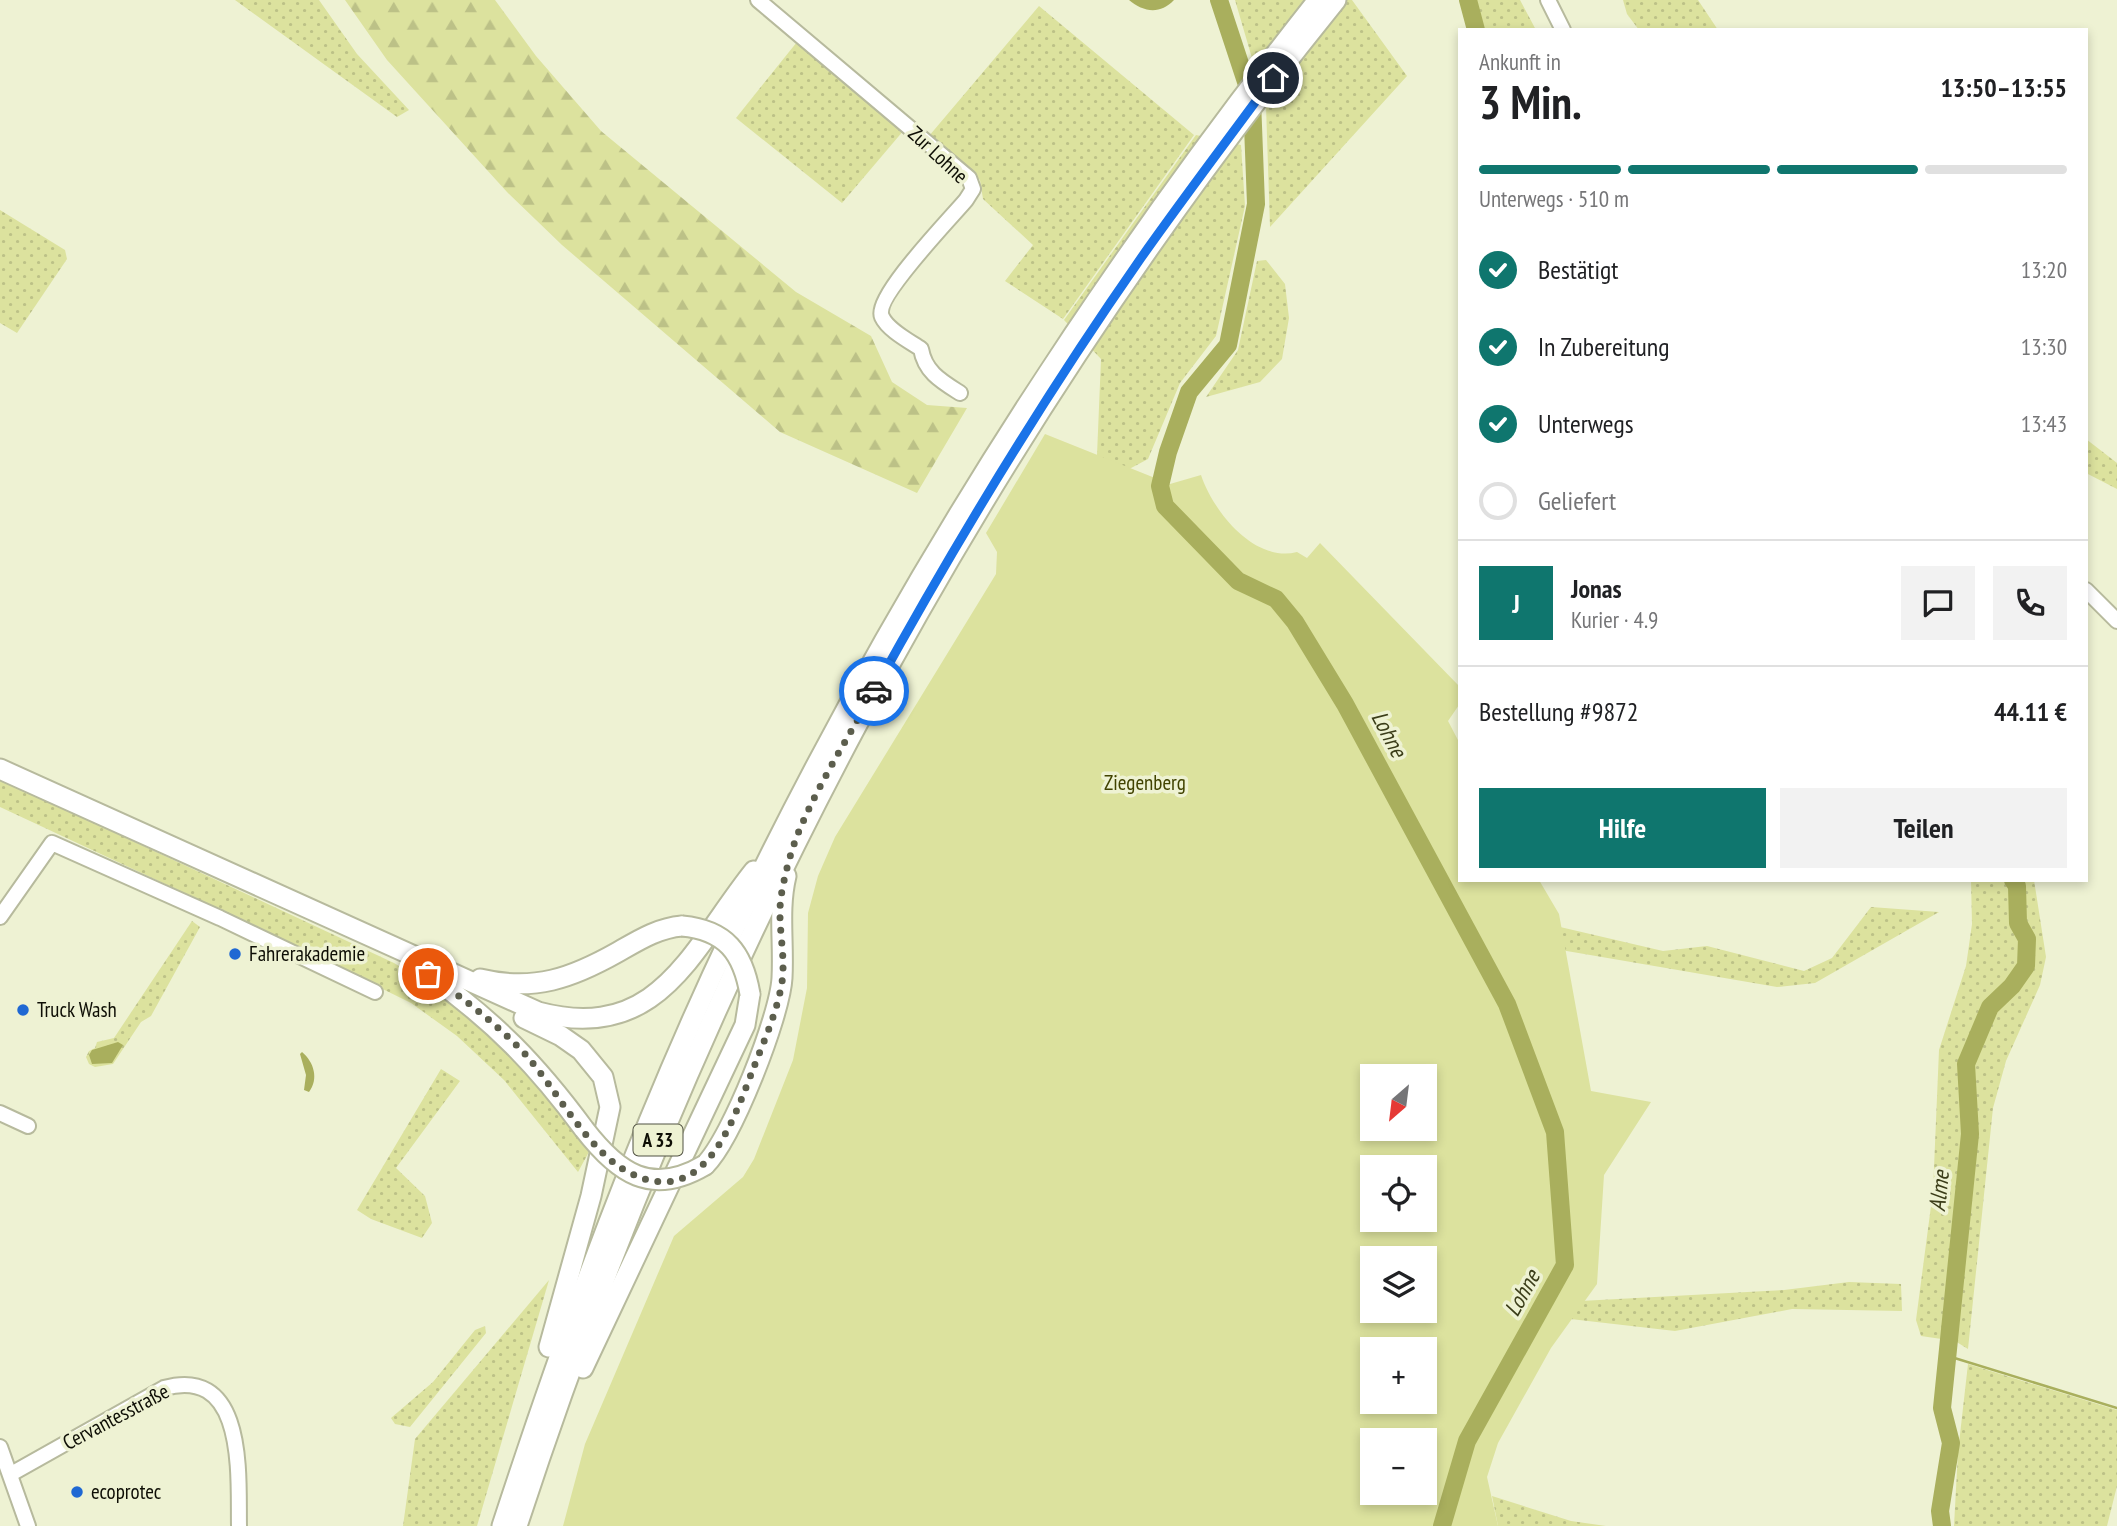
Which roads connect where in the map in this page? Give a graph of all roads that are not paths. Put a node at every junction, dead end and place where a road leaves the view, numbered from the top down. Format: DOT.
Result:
graph roads {
  1 [pos="758,0"];
  2 [pos="1318,0"];
  3 [pos="1336,0"];
  4 [pos="1548,0"];
  5 [pos="1562,28"];
  6 [pos="960,393"];
  7 [pos="950,540"];
  8 [pos="2088,592"];
  9 [pos="2117,621"];
  10 [pos="1,770"];
  11 [pos="788,838"];
  12 [pos="0,917"];
  13 [pos="425,966"];
  14 [pos="375,992"];
  15 [pos="0,1113"];
  16 [pos="29,1126"];
  17 [pos="540,1411"];
  18 [pos="0,1447"];
  19 [pos="541,1452"];
  20 [pos="11,1474"];
  21 [pos="28,1526"];
  22 [pos="239,1526"];
  23 [pos="502,1526"];
  24 [pos="517,1526"];
  1 -- 6 [label="street, Zur Lohne"];
  2 -- 7 [label="highway, A 33"];
  3 -- 7 [label="highway, A 33"];
  4 -- 5 [label="street"];
  7 -- 11 [label="highway, A 33"];
  8 -- 9 [label="street"];
  10 -- 13 [label="highway"];
  11 -- 13 [label="highway"];
  11 -- 13 [label="highway, bridge"];
  11 -- 17 [label="highway, A 33"];
  11 -- 19 [label="highway, A 33"];
  12 -- 14 [label="street"];
  13 -- 17 [label="highway"];
  13 -- 19 [label="highway, bridge"];
  15 -- 16 [label="street"];
  17 -- 23 [label="highway, A 33"];
  18 -- 20 [label="street"];
  19 -- 24 [label="highway, A 33"];
  20 -- 21 [label="street"];
  20 -- 22 [label="street, Cervantesstraße"];
}
